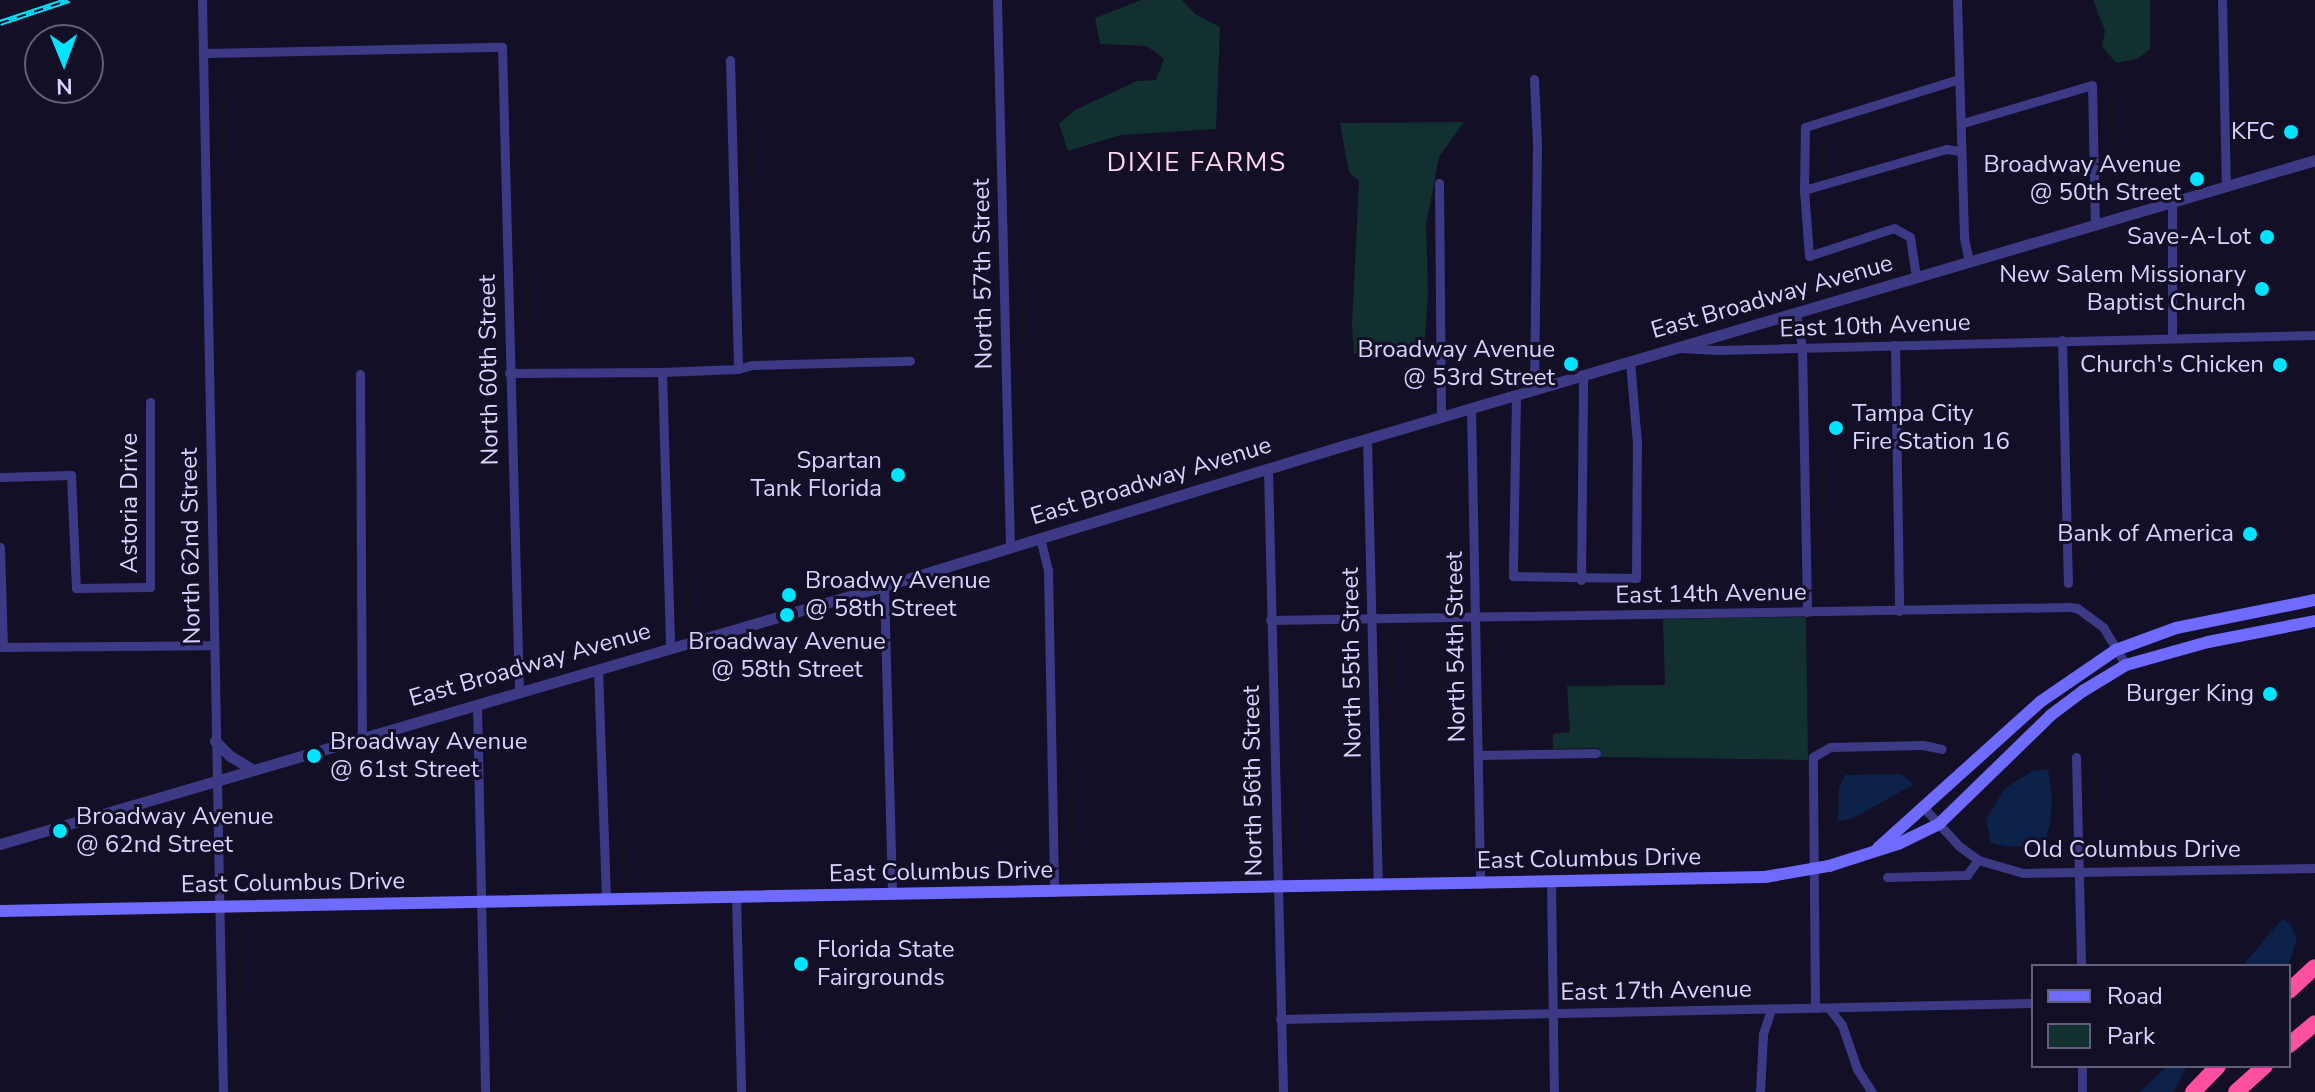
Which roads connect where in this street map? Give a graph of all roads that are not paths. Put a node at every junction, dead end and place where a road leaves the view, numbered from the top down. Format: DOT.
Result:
graph roads {
  1 [pos="202,0"];
  2 [pos="997,0"];
  3 [pos="1957,0"];
  4 [pos="2222,0"];
  5 [pos="204,53"];
  6 [pos="730,60"];
  7 [pos="1534,79"];
  8 [pos="1959,79"];
  9 [pos="1963,123"];
  10 [pos="1961,151"];
  11 [pos="2315,160"];
  12 [pos="1439,183"];
  13 [pos="2226,187"];
  14 [pos="1804,190"];
  15 [pos="2172,203"];
  16 [pos="2095,226"];
  17 [pos="1969,262"];
  18 [pos="1916,277"];
  19 [pos="1796,313"];
  20 [pos="2315,335"];
  21 [pos="2172,338"];
  22 [pos="2062,340"];
  23 [pos="1895,345"];
  24 [pos="1677,347"];
  25 [pos="1802,348"];
  26 [pos="910,361"];
  27 [pos="1630,362"];
  28 [pos="738,369"];
  29 [pos="662,372"];
  30 [pos="509,373"];
  31 [pos="360,374"];
  32 [pos="1583,376"];
  33 [pos="1534,390"];
  34 [pos="1516,396"];
  35 [pos="150,402"];
  36 [pos="1471,409"];
  37 [pos="1441,417"];
  38 [pos="1367,439"];
  39 [pos="1268,470"];
  40 [pos="0,477"];
  41 [pos="1040,538"];
  42 [pos="1010,546"];
  43 [pos="0,547"];
  44 [pos="1581,580"];
  45 [pos="2068,583"];
  46 [pos="884,586"];
  47 [pos="2315,600"];
  48 [pos="1899,611"];
  49 [pos="1807,612"];
  50 [pos="1476,617"];
  51 [pos="1371,619"];
  52 [pos="1270,620"];
  53 [pos="2315,621"];
  54 [pos="212,645"];
  55 [pos="670,646"];
  56 [pos="1,647"];
  57 [pos="2116,650"];
  58 [pos="2126,665"];
  59 [pos="598,669"];
  60 [pos="519,691"];
  61 [pos="477,704"];
  62 [pos="362,736"];
  63 [pos="215,741"];
  64 [pos="1942,749"];
  65 [pos="1596,753"];
  66 [pos="1478,755"];
  67 [pos="2076,757"];
  68 [pos="252,769"];
  69 [pos="217,780"];
  70 [pos="1925,809"];
  71 [pos="1939,824"];
  72 [pos="0,844"];
  73 [pos="1878,848"];
  74 [pos="1978,860"];
  75 [pos="2315,868"];
  76 [pos="1812,870"];
  77 [pos="2079,873"];
  78 [pos="1887,877"];
  79 [pos="1551,883"];
  80 [pos="1480,884"];
  81 [pos="1378,886"];
  82 [pos="1276,887"];
  83 [pos="1054,892"];
  84 [pos="892,895"];
  85 [pos="736,896"];
  86 [pos="606,898"];
  87 [pos="480,901"];
  88 [pos="218,906"];
  89 [pos="0,911"];
  90 [pos="2081,964"];
  91 [pos="2315,967"];
  92 [pos="2291,989"];
  93 [pos="2031,1003"];
  94 [pos="1815,1008"];
  95 [pos="1829,1008"];
  96 [pos="1771,1009"];
  97 [pos="1553,1013"];
  98 [pos="1280,1019"];
  99 [pos="2315,1023"];
  100 [pos="2295,1040"];
  101 [pos="2082,1068"];
  102 [pos="2216,1068"];
  103 [pos="2263,1068"];
  104 [pos="223,1092"];
  105 [pos="485,1092"];
  106 [pos="741,1092"];
  107 [pos="1283,1092"];
  108 [pos="1554,1092"];
  109 [pos="1760,1092"];
  110 [pos="1872,1092"];
  111 [pos="2082,1092"];
  112 [pos="2193,1092"];
  113 [pos="2236,1092"];
  1 -- 5 [label="street, North 62nd Street"];
  2 -- 42 [label="street, North 57th Street"];
  3 -- 8 [label="street"];
  4 -- 13 [label="street"];
  5 -- 30 [label="street, North 60th Street"];
  5 -- 54 [label="street, North 62nd Street"];
  6 -- 28 [label="street"];
  7 -- 33 [label="street"];
  8 -- 9 [label="street"];
  8 -- 14 [label="street"];
  9 -- 10 [label="street"];
  9 -- 16 [label="street"];
  10 -- 14 [label="street"];
  10 -- 17 [label="street"];
  11 -- 13 [label="street, East Broadway Avenue"];
  12 -- 37 [label="street"];
  13 -- 15 [label="street, East Broadway Avenue"];
  14 -- 18 [label="street"];
  15 -- 16 [label="street, East Broadway Avenue"];
  15 -- 21 [label="street"];
  16 -- 17 [label="street, East Broadway Avenue"];
  17 -- 18 [label="street, East Broadway Avenue"];
  18 -- 19 [label="street, East Broadway Avenue"];
  19 -- 24 [label="street, East Broadway Avenue"];
  19 -- 25 [label="street"];
  20 -- 21 [label="street, East 10th Avenue"];
  21 -- 22 [label="street, East 10th Avenue"];
  22 -- 23 [label="street, East 10th Avenue"];
  22 -- 45 [label="street"];
  23 -- 25 [label="street, East 10th Avenue"];
  23 -- 48 [label="street"];
  24 -- 25 [label="street, East 10th Avenue"];
  24 -- 27 [label="street, East Broadway Avenue"];
  25 -- 49 [label="street"];
  26 -- 28 [label="street"];
  27 -- 32 [label="street, East Broadway Avenue"];
  27 -- 44 [label="street"];
  28 -- 29 [label="street"];
  29 -- 30 [label="street"];
  29 -- 55 [label="street"];
  30 -- 60 [label="street, North 60th Street"];
  31 -- 62 [label="street"];
  32 -- 33 [label="street, East Broadway Avenue"];
  32 -- 44 [label="street"];
  33 -- 34 [label="street, East Broadway Avenue"];
  34 -- 36 [label="street, East Broadway Avenue"];
  34 -- 44 [label="street"];
  35 -- 40 [label="street, Astoria Drive"];
  36 -- 37 [label="street, East Broadway Avenue"];
  36 -- 50 [label="street, North 54th Street"];
  37 -- 38 [label="street, East Broadway Avenue"];
  38 -- 39 [label="street, East Broadway Avenue"];
  38 -- 51 [label="street, North 55th Street"];
  39 -- 41 [label="street, East Broadway Avenue"];
  39 -- 52 [label="street, North 56th Street"];
  41 -- 42 [label="street, East Broadway Avenue"];
  41 -- 83 [label="street"];
  42 -- 46 [label="street, East Broadway Avenue"];
  43 -- 56 [label="street"];
  46 -- 55 [label="street, East Broadway Avenue"];
  46 -- 84 [label="street"];
  47 -- 57 [label="main road, East Columbus Drive"];
  48 -- 49 [label="street, East 14th Avenue"];
  48 -- 57 [label="street, East 14th Avenue"];
  49 -- 50 [label="street, East 14th Avenue"];
  50 -- 51 [label="street, East 14th Avenue"];
  50 -- 66 [label="street, North 54th Street"];
  51 -- 52 [label="street, East 14th Avenue"];
  51 -- 81 [label="street, North 55th Street"];
  52 -- 82 [label="street, North 56th Street"];
  53 -- 58 [label="main road, East Columbus Drive"];
  54 -- 56 [label="street"];
  54 -- 63 [label="street, North 62nd Street"];
  55 -- 59 [label="street, East Broadway Avenue"];
  57 -- 58 [label="street, East 14th Avenue"];
  57 -- 70 [label="main road, East Columbus Drive"];
  58 -- 71 [label="main road, East Columbus Drive"];
  59 -- 60 [label="street, East Broadway Avenue"];
  59 -- 86 [label="street"];
  60 -- 61 [label="street, East Broadway Avenue"];
  61 -- 62 [label="street, East Broadway Avenue"];
  61 -- 87 [label="street"];
  62 -- 68 [label="street, East Broadway Avenue"];
  63 -- 68 [label="street"];
  63 -- 69 [label="street, North 62nd Street"];
  64 -- 76 [label="street"];
  65 -- 66 [label="street"];
  66 -- 80 [label="street, North 54th Street"];
  67 -- 77 [label="street"];
  68 -- 69 [label="street, East Broadway Avenue"];
  69 -- 72 [label="street, East Broadway Avenue"];
  69 -- 88 [label="street, North 62nd Street"];
  70 -- 71 [label="street, Old Columbus Drive"];
  70 -- 73 [label="main road, East Columbus Drive"];
  71 -- 73 [label="main road, East Columbus Drive"];
  71 -- 74 [label="street, Old Columbus Drive"];
  73 -- 76 [label="main road, East Columbus Drive"];
  74 -- 77 [label="street, Old Columbus Drive"];
  74 -- 78 [label="street"];
  75 -- 77 [label="street, Old Columbus Drive"];
  76 -- 79 [label="main road, East Columbus Drive"];
  76 -- 94 [label="street"];
  77 -- 90 [label="street"];
  79 -- 80 [label="main road, East Columbus Drive"];
  79 -- 97 [label="street"];
  80 -- 81 [label="main road, East Columbus Drive"];
  81 -- 82 [label="main road, East Columbus Drive"];
  82 -- 83 [label="main road, East Columbus Drive"];
  82 -- 98 [label="street, North 56th Street"];
  83 -- 84 [label="main road, East Columbus Drive"];
  84 -- 85 [label="main road, East Columbus Drive"];
  85 -- 86 [label="main road, East Columbus Drive"];
  85 -- 106 [label="street"];
  86 -- 87 [label="main road, East Columbus Drive"];
  87 -- 88 [label="main road, East Columbus Drive"];
  87 -- 105 [label="street"];
  88 -- 89 [label="main road, East Columbus Drive"];
  88 -- 104 [label="street, North 62nd Street"];
  91 -- 92 [label="highway"];
  93 -- 95 [label="street, East 17th Avenue"];
  94 -- 95 [label="street, East 17th Avenue"];
  94 -- 96 [label="street, East 17th Avenue"];
  95 -- 110 [label="street"];
  96 -- 97 [label="street, East 17th Avenue"];
  96 -- 109 [label="street"];
  97 -- 98 [label="street, East 17th Avenue"];
  97 -- 108 [label="street"];
  98 -- 107 [label="street, North 56th Street"];
  99 -- 100 [label="highway"];
  101 -- 111 [label="street"];
  102 -- 112 [label="highway"];
  103 -- 113 [label="highway"];
}
